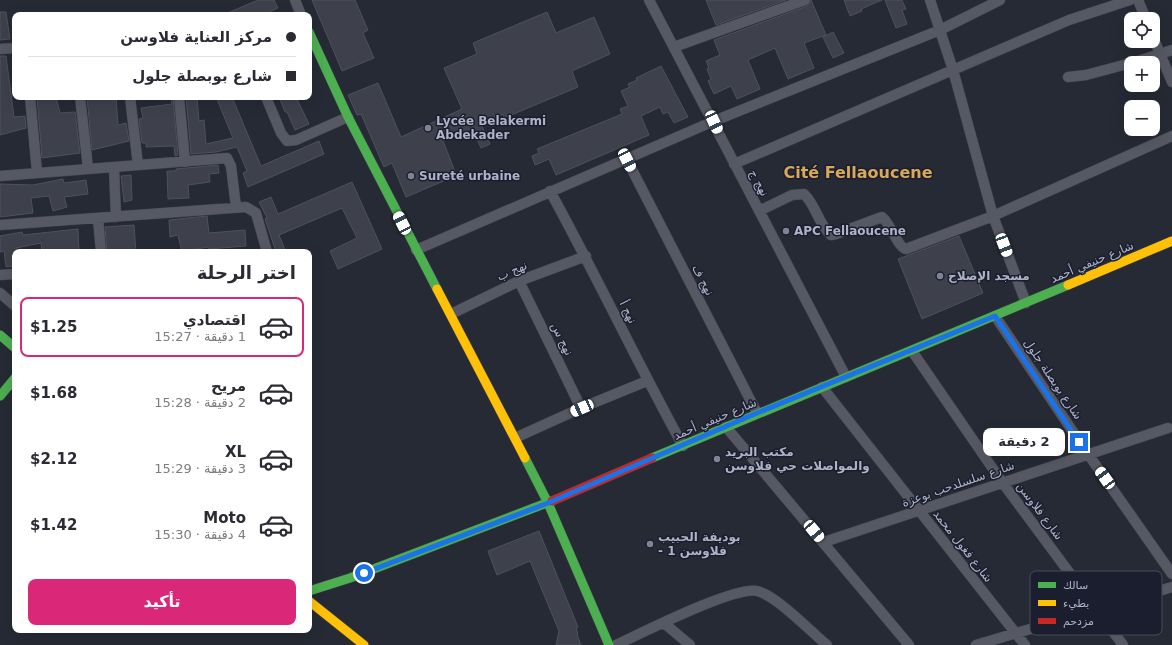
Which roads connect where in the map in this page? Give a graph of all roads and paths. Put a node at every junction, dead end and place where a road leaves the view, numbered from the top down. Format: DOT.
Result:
graph roads {
  1 [pos="295,0"];
  2 [pos="649,0"];
  3 [pos="805,0"];
  4 [pos="930,0"];
  5 [pos="1000,0"];
  6 [pos="1130,0"];
  7 [pos="1138,0"];
  8 [pos="300,12"];
  9 [pos="1143,12"];
  10 [pos="940,30"];
  11 [pos="312,39"];
  12 [pos="674,47"];
  13 [pos="12,48"];
  14 [pos="1157,48"];
  15 [pos="0,49"];
  16 [pos="1172,50"];
  17 [pos="1160,54"];
  18 [pos="1154,56"];
  19 [pos="1124,65"];
  20 [pos="953,70"];
  21 [pos="1068,77"];
  22 [pos="1172,82"];
  23 [pos="30,100"];
  24 [pos="80,100"];
  25 [pos="130,100"];
  26 [pos="180,100"];
  27 [pos="267,100"];
  28 [pos="348,117"];
  29 [pos="714,122"];
  30 [pos="1172,136"];
  31 [pos="627,160"];
  32 [pos="186,162"];
  33 [pos="734,164"];
  34 [pos="138,165"];
  35 [pos="88,168"];
  36 [pos="114,168"];
  37 [pos="37,172"];
  38 [pos="0,176"];
  39 [pos="550,191"];
  40 [pos="236,207"];
  41 [pos="759,211"];
  42 [pos="993,216"];
  43 [pos="116,217"];
  44 [pos="98,218"];
  45 [pos="0,225"];
  46 [pos="1172,241"];
  47 [pos="101,249"];
  48 [pos="266,249"];
  49 [pos="416,250"];
  50 [pos="586,256"];
  51 [pos="12,274"];
  52 [pos="0,275"];
  53 [pos="519,281"];
  54 [pos="0,293"];
  55 [pos="12,303"];
  56 [pos="1026,303"];
  57 [pos="451,314"];
  58 [pos="995,316"];
  59 [pos="0,335"];
  60 [pos="12,345"];
  61 [pos="912,351"];
  62 [pos="846,377"];
  63 [pos="648,381"];
  64 [pos="12,382"];
  65 [pos="822,387"];
  66 [pos="0,396"];
  67 [pos="582,408"];
  68 [pos="757,413"];
  69 [pos="726,427"];
  70 [pos="1168,428"];
  71 [pos="515,438"];
  72 [pos="683,446"];
  73 [pos="1088,454"];
  74 [pos="1002,482"];
  75 [pos="548,503"];
  76 [pos="918,511"];
  77 [pos="824,542"];
  78 [pos="1068,571"];
  79 [pos="1172,574"];
  80 [pos="1172,586"];
  81 [pos="1162,589"];
  82 [pos="312,590"];
  83 [pos="312,603"];
  84 [pos="664,623"];
  85 [pos="1030,628"];
  86 [pos="1015,632"];
  87 [pos="1116,635"];
  88 [pos="364,645"];
  89 [pos="609,645"];
  90 [pos="616,645"];
  91 [pos="690,645"];
  92 [pos="827,645"];
  93 [pos="909,645"];
  94 [pos="976,645"];
  95 [pos="1025,645"];
  96 [pos="1123,645"];
  1 -- 8 [label="street"];
  2 -- 12 [label="street, نهج ج"];
  3 -- 12 [label="street"];
  4 -- 10 [label="street"];
  5 -- 10 [label="street"];
  6 -- 20 [label="street"];
  7 -- 9 [label="street"];
  10 -- 20 [label="street"];
  10 -- 29 [label="street"];
  11 -- 28 [label="street"];
  12 -- 29 [label="street, نهج ج"];
  13 -- 15 [label="street"];
  14 -- 17 [label="street"];
  16 -- 17 [label="street"];
  17 -- 18 [label="street"];
  17 -- 22 [label="street"];
  19 -- 21 [label="street"];
  20 -- 33 [label="street"];
  20 -- 42 [label="street"];
  23 -- 37 [label="street"];
  24 -- 35 [label="street"];
  25 -- 34 [label="street"];
  26 -- 32 [label="street"];
  27 -- 28 [label="street"];
  28 -- 49 [label="street"];
  29 -- 31 [label="street"];
  29 -- 33 [label="street, نهج ج"];
  30 -- 42 [label="street"];
  31 -- 39 [label="street"];
  31 -- 68 [label="street, نهج ف"];
  32 -- 34 [label="street"];
  32 -- 40 [label="street"];
  33 -- 41 [label="street, نهج ج"];
  34 -- 36 [label="street"];
  35 -- 36 [label="street"];
  35 -- 37 [label="street"];
  36 -- 43 [label="street"];
  37 -- 38 [label="street"];
  39 -- 49 [label="street"];
  39 -- 50 [label="street, نهج أ"];
  40 -- 43 [label="street"];
  40 -- 48 [label="street"];
  41 -- 42 [label="street"];
  41 -- 62 [label="street, نهج ج"];
  42 -- 56 [label="street"];
  43 -- 44 [label="street"];
  44 -- 45 [label="street"];
  44 -- 47 [label="street"];
  46 -- 56 [label="street, شارع حنيفي أحمد"];
  49 -- 57 [label="street"];
  50 -- 53 [label="street, نهج ب"];
  50 -- 63 [label="street, نهج أ"];
  51 -- 52 [label="street"];
  53 -- 57 [label="street, نهج ب"];
  53 -- 67 [label="street, نهج س"];
  54 -- 55 [label="street"];
  56 -- 58 [label="street, شارع حنيفي أحمد"];
  57 -- 71 [label="street"];
  58 -- 61 [label="street, شارع حنيفي أحمد"];
  58 -- 73 [label="street, شارع بوبصلة جلول"];
  59 -- 60 [label="street"];
  61 -- 62 [label="street, شارع حنيفي أحمد"];
  61 -- 74 [label="street, شارع فلاوسن"];
  62 -- 65 [label="street, شارع حنيفي أحمد"];
  63 -- 67 [label="street"];
  63 -- 72 [label="street, نهج أ"];
  64 -- 66 [label="street"];
  65 -- 68 [label="street, شارع حنيفي أحمد"];
  65 -- 76 [label="street, شارع فغول محمد"];
  67 -- 71 [label="street"];
  68 -- 69 [label="street, شارع حنيفي أحمد"];
  69 -- 72 [label="street, شارع حنيفي أحمد"];
  69 -- 77 [label="street"];
  70 -- 73 [label="street, شارع سلسلدحب بوعزة"];
  71 -- 75 [label="street"];
  72 -- 75 [label="street, شارع حنيفي أحمد"];
  73 -- 74 [label="street, شارع سلسلدحب بوعزة"];
  73 -- 79 [label="street, شارع بوبصلة جلول"];
  74 -- 76 [label="street, شارع سلسلدحب بوعزة"];
  74 -- 78 [label="street, شارع فلاوسن"];
  75 -- 82 [label="street, شارع حنيفي أحمد"];
  75 -- 89 [label="street"];
  76 -- 77 [label="street, شارع سلسلدحب بوعزة"];
  76 -- 86 [label="street, شارع فغول محمد"];
  77 -- 93 [label="street"];
  80 -- 81 [label="street"];
  83 -- 88 [label="street"];
  84 -- 90 [label="street"];
  84 -- 91 [label="street"];
  84 -- 92 [label="street"];
  85 -- 86 [label="street"];
  86 -- 94 [label="street"];
  86 -- 95 [label="street, شارع فغول محمد"];
  87 -- 96 [label="street, شارع فلاوسن"];
}
